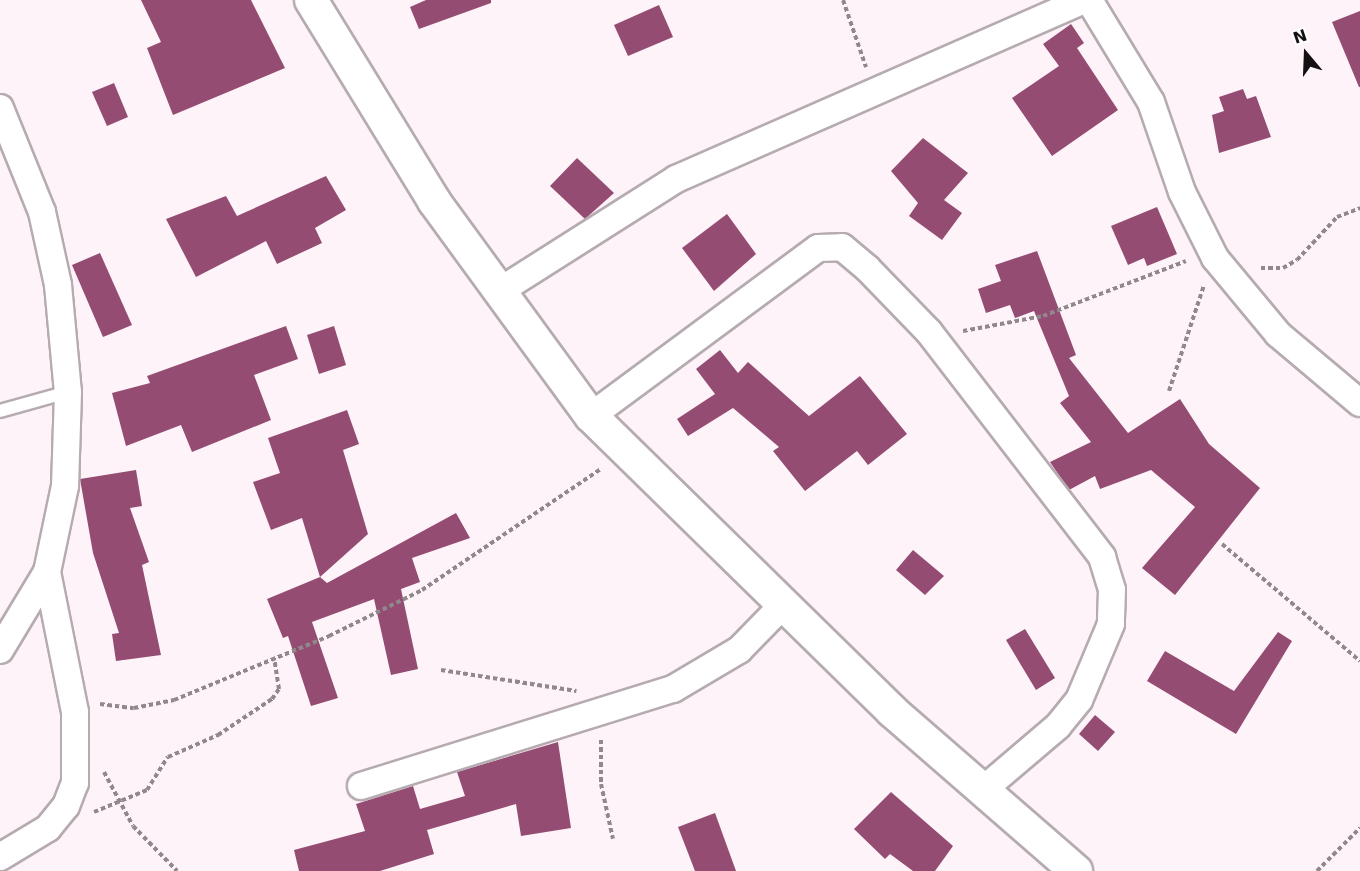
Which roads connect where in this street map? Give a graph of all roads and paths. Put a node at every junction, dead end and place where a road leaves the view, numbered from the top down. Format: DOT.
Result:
graph roads {
  1 [pos="311,0"];
  2 [pos="843,0"];
  3 [pos="1086,0"];
  4 [pos="874,91"];
  5 [pos="0,108"];
  6 [pos="1360,208"];
  7 [pos="1213,255"];
  8 [pos="498,292"];
  9 [pos="929,332"];
  10 [pos="1169,391"];
  11 [pos="68,392"];
  12 [pos="1360,404"];
  13 [pos="0,411"];
  14 [pos="591,416"];
  15 [pos="624,451"];
  16 [pos="1222,544"];
  17 [pos="47,572"];
  18 [pos="782,606"];
  19 [pos="0,650"];
  20 [pos="274,658"];
  21 [pos="1360,661"];
  22 [pos="441,670"];
  23 [pos="73,696"];
  24 [pos="633,703"];
  25 [pos="608,708"];
  26 [pos="100,764"];
  27 [pos="361,786"];
  28 [pos="984,789"];
  29 [pos="118,801"];
  30 [pos="1360,828"];
  31 [pos="613,839"];
  32 [pos="0,857"];
  33 [pos="1065,868"];
  34 [pos="177,871"];
  35 [pos="1317,871"];
  1 -- 8 [label="street"];
  2 -- 4 [label="path"];
  3 -- 4 [label="street"];
  3 -- 7 [label="street"];
  4 -- 8 [label="street"];
  5 -- 11 [label="street"];
  6 -- 7 [label="path"];
  7 -- 9 [label="path"];
  7 -- 10 [label="path"];
  7 -- 12 [label="street"];
  8 -- 14 [label="street"];
  9 -- 14 [label="street"];
  9 -- 28 [label="street"];
  11 -- 13 [label="lane"];
  11 -- 17 [label="street"];
  14 -- 15 [label="street"];
  15 -- 18 [label="street"];
  15 -- 20 [label="path"];
  16 -- 21 [label="path"];
  17 -- 19 [label="street"];
  17 -- 23 [label="street"];
  18 -- 24 [label="street"];
  18 -- 28 [label="street"];
  20 -- 23 [label="path"];
  20 -- 29 [label="path"];
  22 -- 25 [label="path"];
  23 -- 32 [label="street"];
  24 -- 25 [label="street"];
  24 -- 31 [label="path"];
  25 -- 27 [label="street"];
  26 -- 29 [label="path"];
  28 -- 33 [label="street"];
  29 -- 34 [label="path"];
  30 -- 35 [label="path"];
}
